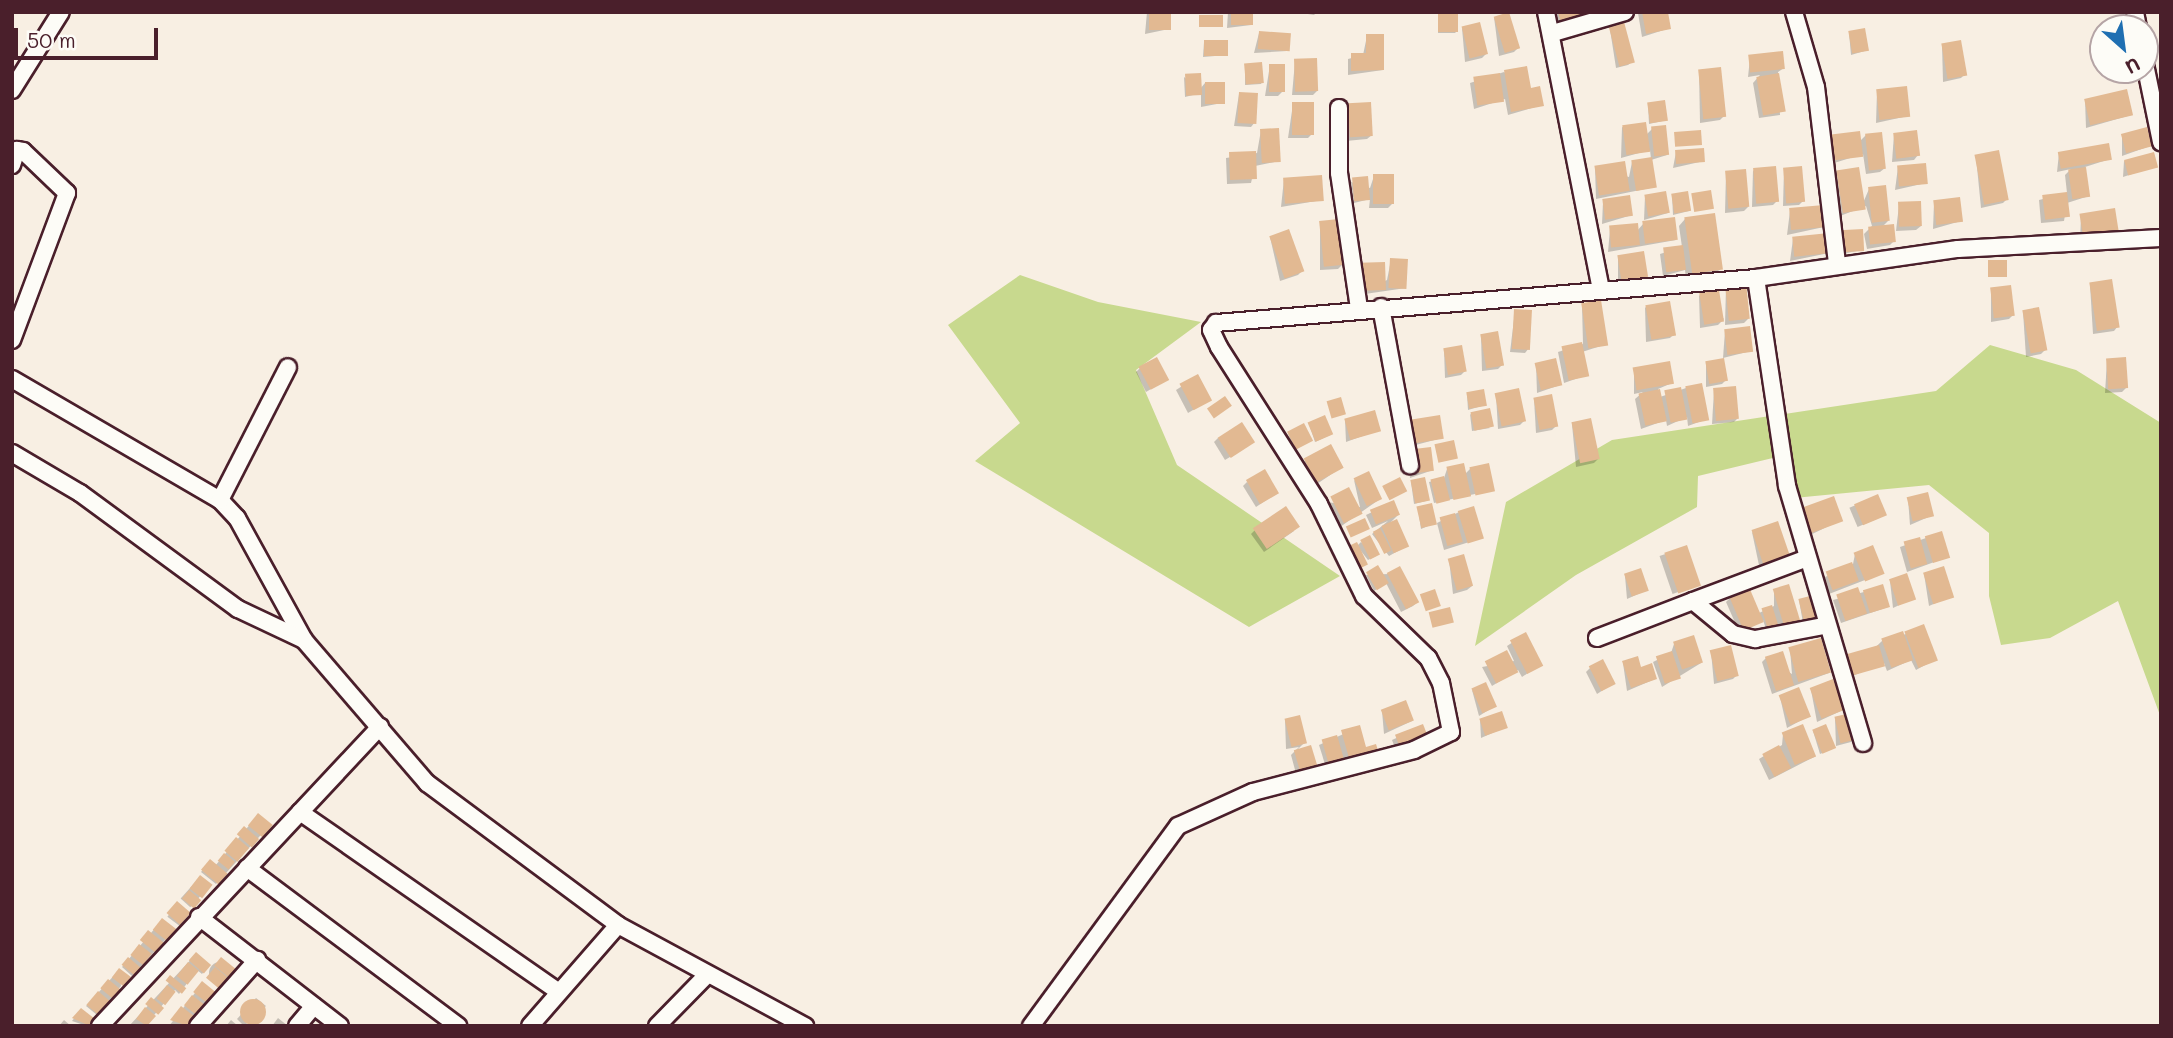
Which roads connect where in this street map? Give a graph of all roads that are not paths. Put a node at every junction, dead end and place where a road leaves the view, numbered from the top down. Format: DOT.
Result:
graph roads {
  1 [pos="61,12"];
  2 [pos="1546,12"];
  3 [pos="1625,12"];
  4 [pos="1794,12"];
  5 [pos="1553,33"];
  6 [pos="2149,84"];
  7 [pos="12,90"];
  8 [pos="1339,108"];
  9 [pos="2161,142"];
  10 [pos="14,153"];
  11 [pos="2161,238"];
  12 [pos="1837,263"];
  13 [pos="1756,278"];
  14 [pos="1601,291"];
  15 [pos="1381,307"];
  16 [pos="1359,309"];
  17 [pos="12,340"];
  18 [pos="288,367"];
  19 [pos="12,379"];
  20 [pos="12,453"];
  21 [pos="1410,465"];
  22 [pos="220,500"];
  23 [pos="1805,559"];
  24 [pos="1693,601"];
  25 [pos="1823,626"];
  26 [pos="1597,638"];
  27 [pos="304,640"];
  28 [pos="380,727"];
  29 [pos="1863,743"];
  30 [pos="300,811"];
  31 [pos="247,868"];
  32 [pos="199,917"];
  33 [pos="618,925"];
  34 [pos="257,960"];
  35 [pos="705,977"];
  36 [pos="559,992"];
  37 [pos="314,1006"];
  38 [pos="100,1026"];
  39 [pos="198,1026"];
  40 [pos="297,1026"];
  41 [pos="340,1026"];
  42 [pos="458,1026"];
  43 [pos="530,1026"];
  44 [pos="657,1026"];
  45 [pos="805,1026"];
  46 [pos="1031,1026"];
  1 -- 7 [label="street"];
  2 -- 5 [label="street"];
  3 -- 5 [label="street"];
  4 -- 12 [label="street"];
  5 -- 14 [label="street"];
  6 -- 9 [label="street"];
  8 -- 16 [label="street"];
  10 -- 17 [label="street"];
  11 -- 12 [label="street"];
  12 -- 13 [label="street"];
  13 -- 14 [label="street"];
  13 -- 23 [label="street"];
  14 -- 15 [label="street"];
  15 -- 16 [label="street"];
  15 -- 21 [label="street"];
  16 -- 46 [label="street"];
  18 -- 22 [label="street"];
  19 -- 22 [label="street"];
  20 -- 27 [label="street"];
  22 -- 27 [label="street"];
  23 -- 24 [label="street"];
  23 -- 25 [label="street"];
  24 -- 25 [label="street"];
  24 -- 26 [label="street"];
  25 -- 29 [label="street"];
  27 -- 28 [label="street"];
  28 -- 30 [label="street"];
  28 -- 33 [label="street"];
  30 -- 31 [label="street"];
  30 -- 36 [label="street"];
  31 -- 32 [label="street"];
  31 -- 42 [label="street"];
  32 -- 34 [label="street"];
  32 -- 38 [label="street"];
  33 -- 35 [label="street"];
  33 -- 36 [label="street"];
  34 -- 37 [label="street"];
  34 -- 39 [label="street"];
  35 -- 44 [label="street"];
  35 -- 45 [label="street"];
  36 -- 43 [label="street"];
  37 -- 40 [label="street"];
  37 -- 41 [label="street"];
}
